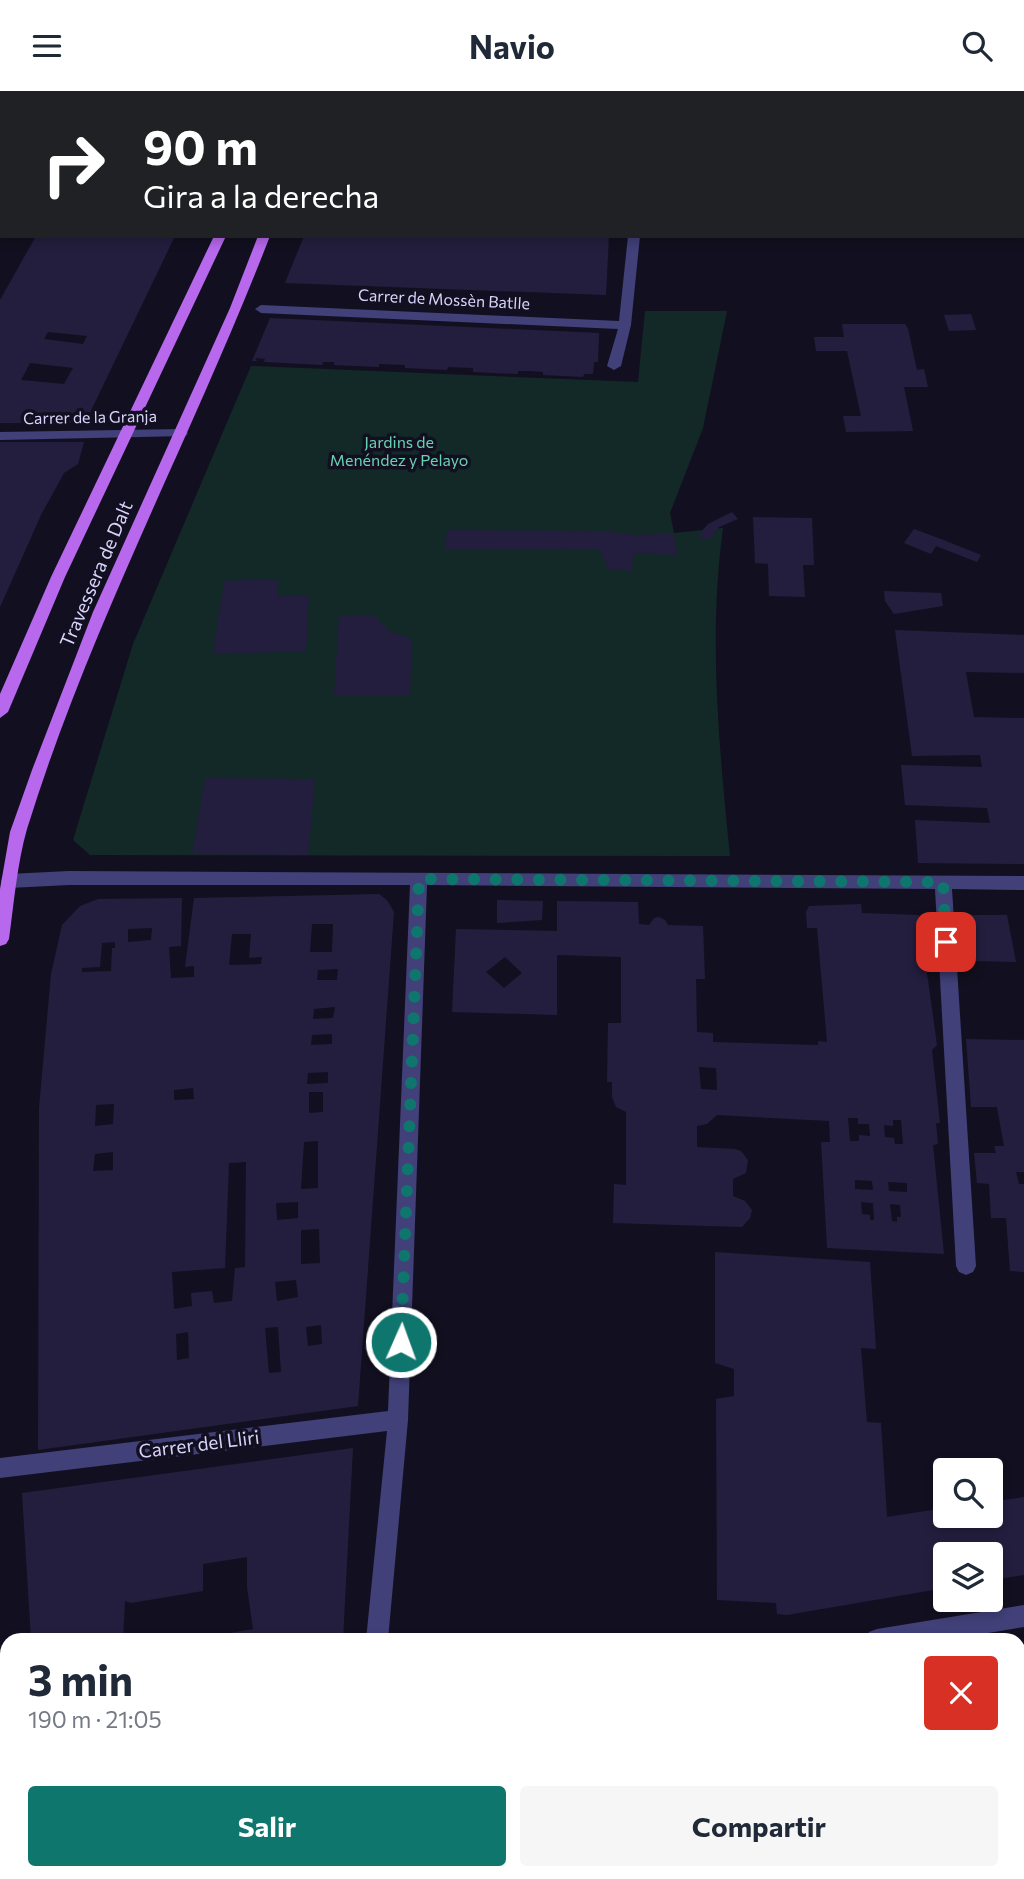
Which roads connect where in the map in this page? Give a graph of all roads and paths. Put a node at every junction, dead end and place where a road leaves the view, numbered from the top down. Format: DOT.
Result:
graph roads {
  1 [pos="219,238"];
  2 [pos="263,238"];
  3 [pos="634,238"];
  4 [pos="261,309"];
  5 [pos="625,325"];
  6 [pos="614,366"];
  7 [pos="181,433"];
  8 [pos="124,435"];
  9 [pos="0,436"];
  10 [pos="0,712"];
  11 [pos="419,879"];
  12 [pos="5,881"];
  13 [pos="943,882"];
  14 [pos="1024,883"];
  15 [pos="0,939"];
  16 [pos="966,1266"];
  17 [pos="398,1420"];
  18 [pos="0,1468"];
  19 [pos="1024,1616"];
  20 [pos="378,1633"];
  21 [pos="920,1633"];
  1 -- 8 [label="main road, Travessera de Dalt"];
  2 -- 7 [label="main road, Travessera de Dalt"];
  3 -- 5 [label="street"];
  4 -- 5 [label="street, Carrer de Mossèn Batlle"];
  5 -- 6 [label="street"];
  7 -- 8 [label="street, Carrer de la Granja"];
  7 -- 12 [label="main road, Travessera de Dalt"];
  8 -- 9 [label="street, Carrer de la Granja"];
  8 -- 10 [label="main road, Travessera de Dalt"];
  11 -- 12 [label="street"];
  11 -- 13 [label="street"];
  11 -- 17 [label="street"];
  12 -- 15 [label="main road, Travessera de Dalt"];
  13 -- 14 [label="street"];
  13 -- 16 [label="street"];
  17 -- 18 [label="street, Carrer del Lliri"];
  17 -- 20 [label="street"];
  19 -- 21 [label="street"];
}
